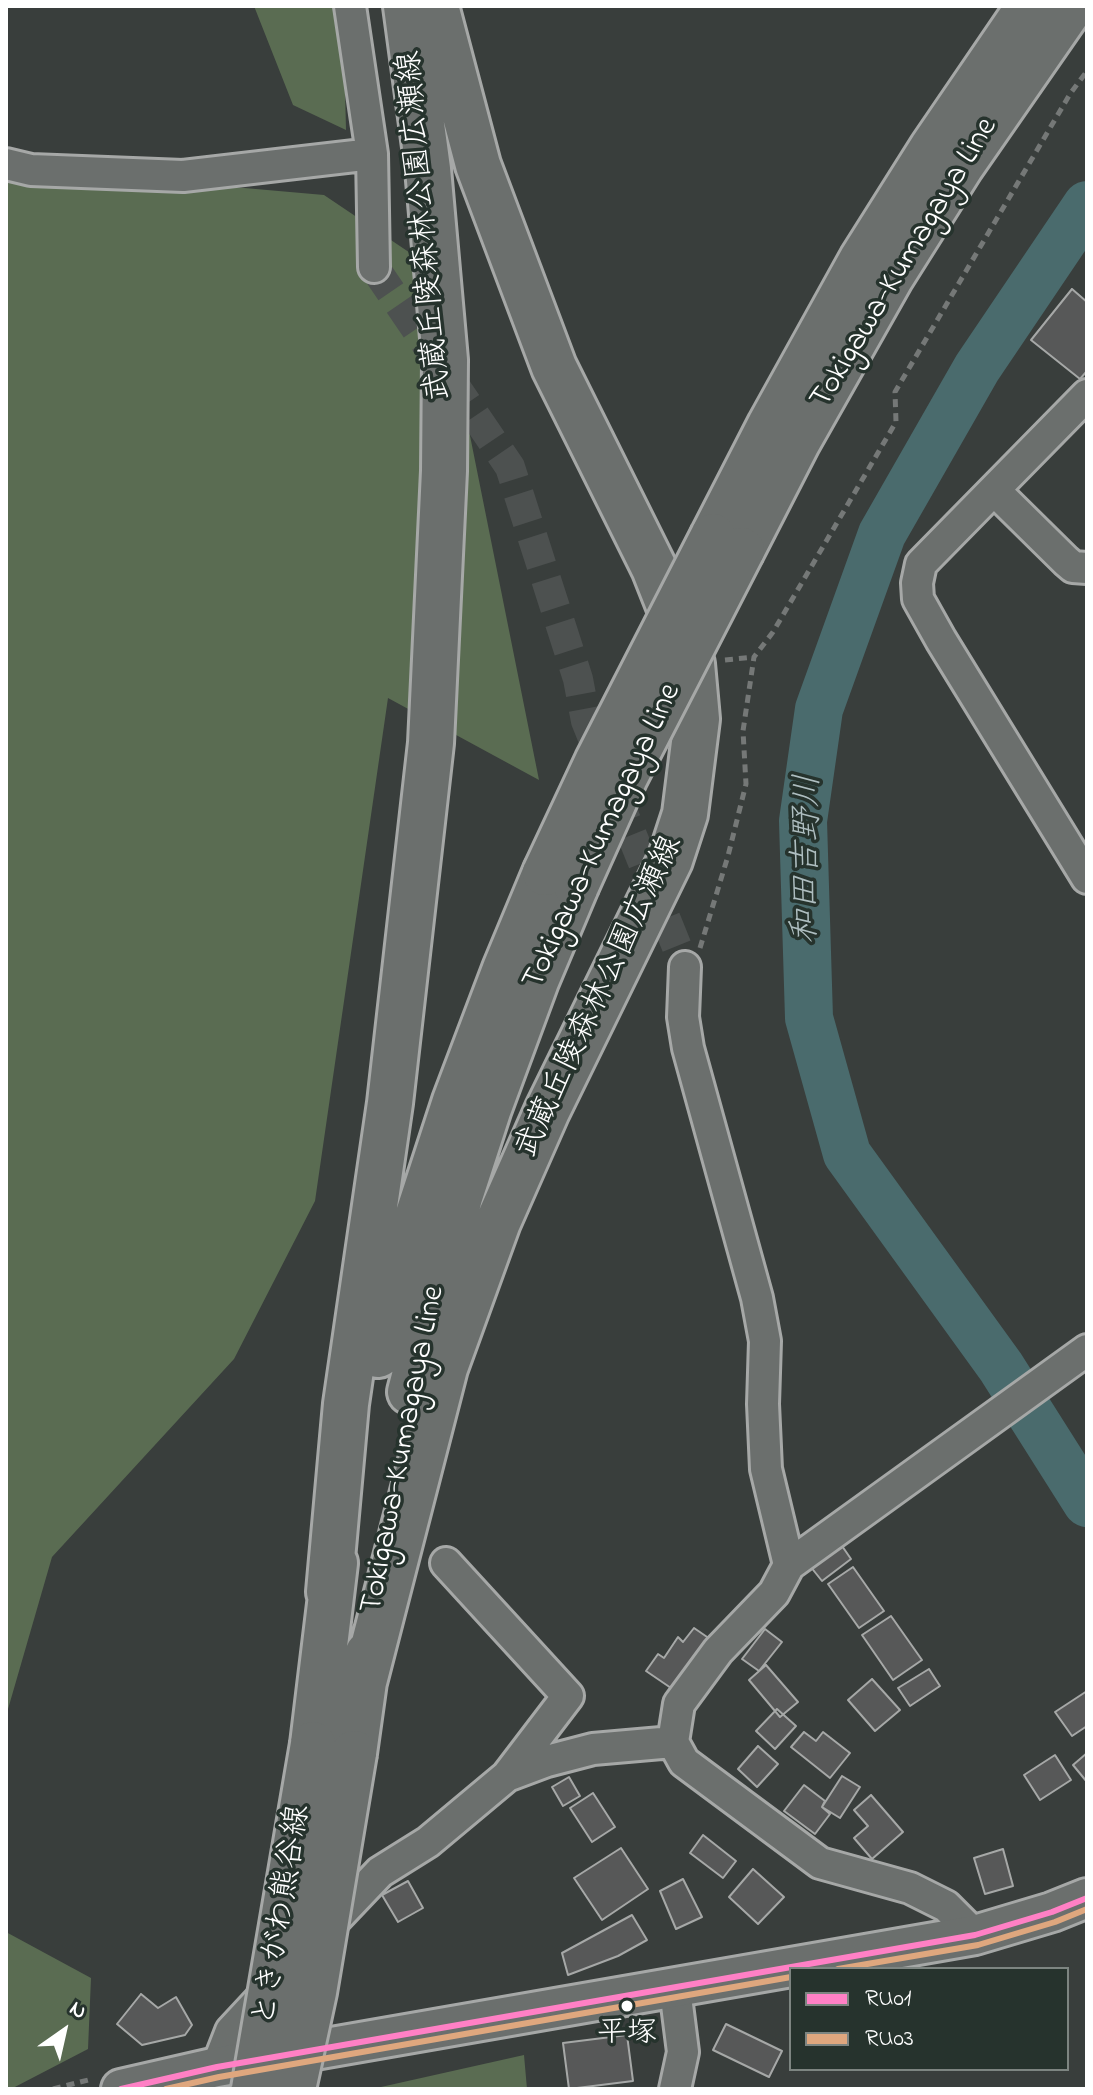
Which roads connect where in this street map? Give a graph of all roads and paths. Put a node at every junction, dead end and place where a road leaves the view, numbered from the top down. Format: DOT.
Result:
graph roads {
  1 [pos="350,6"];
  2 [pos="406,6"];
  3 [pos="436,6"];
  4 [pos="1029,6"];
  5 [pos="1072,6"];
  6 [pos="1087,71"];
  7 [pos="372,154"];
  8 [pos="6,164"];
  9 [pos="374,267"];
  10 [pos="1087,395"];
  11 [pos="994,490"];
  12 [pos="728,543"];
  13 [pos="1087,568"];
  14 [pos="1087,878"];
  15 [pos="560,879"];
  16 [pos="685,967"];
  17 [pos="1087,1350"];
  18 [pos="446,1563"];
  19 [pos="789,1565"];
  20 [pos="329,1592"];
  21 [pos="364,1682"];
  22 [pos="673,1742"];
  23 [pos="313,1744"];
  24 [pos="354,1753"];
  25 [pos="507,1776"];
  26 [pos="1087,1898"];
  27 [pos="975,1935"];
  28 [pos="797,1967"];
  29 [pos="789,1968"];
  30 [pos="675,1989"];
  31 [pos="217,2067"];
  32 [pos="121,2089"];
  33 [pos="254,2089"];
  34 [pos="293,2089"];
  35 [pos="675,2089"];
  1 -- 7 [label="street"];
  2 -- 20 [label="main road, 武蔵丘陵森林公園広瀬線"];
  3 -- 21 [label="main road, 武蔵丘陵森林公園広瀬線"];
  4 -- 12 [label="main road, Tokigawa-Kumagaya Line"];
  5 -- 12 [label="main road, Tokigawa-Kumagaya Line"];
  6 -- 16 [label="path"];
  7 -- 8 [label="street"];
  7 -- 9 [label="street"];
  10 -- 11 [label="street"];
  11 -- 13 [label="street"];
  11 -- 14 [label="street"];
  12 -- 15 [label="main road, Tokigawa-Kumagaya Line, bridge"];
  15 -- 20 [label="main road, Tokigawa-Kumagaya Line"];
  15 -- 21 [label="main road, Tokigawa-Kumagaya Line"];
  16 -- 19 [label="street"];
  17 -- 19 [label="street"];
  18 -- 25 [label="street"];
  19 -- 22 [label="street"];
  20 -- 23 [label="main road, Tokigawa-Kumagaya Line"];
  21 -- 24 [label="main road, Tokigawa-Kumagaya Line"];
  22 -- 25 [label="street"];
  22 -- 27 [label="street"];
  23 -- 33 [label="main road, ときがわ熊谷線, bridge"];
  24 -- 34 [label="main road, ときがわ熊谷線, bridge"];
  25 -- 31 [label="street"];
  26 -- 27 [label="street"];
  27 -- 28 [label="street"];
  29 -- 30 [label="street"];
  30 -- 31 [label="street"];
  30 -- 35 [label="street"];
  31 -- 32 [label="street"];
}
